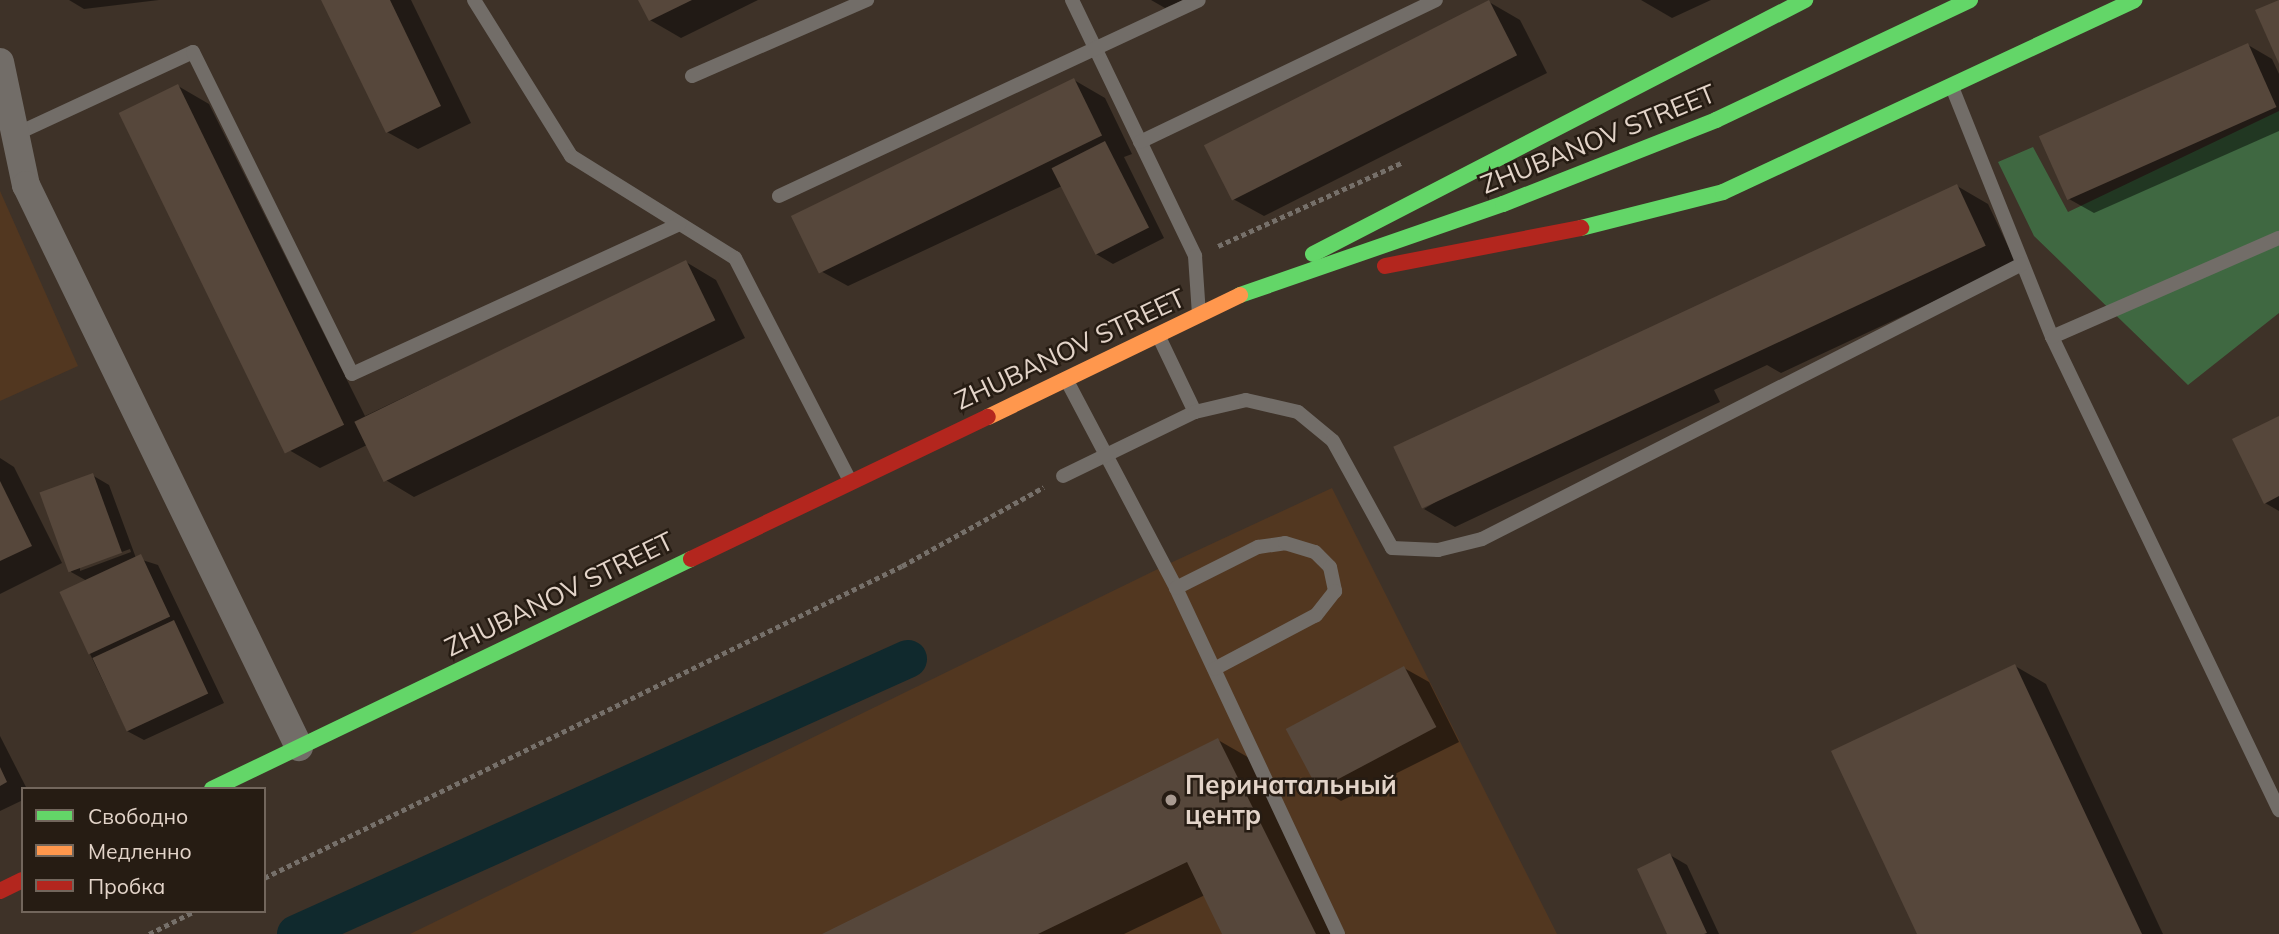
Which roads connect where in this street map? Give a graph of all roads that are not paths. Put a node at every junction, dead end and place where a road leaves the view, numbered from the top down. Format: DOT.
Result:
graph roads {
  1 [pos="474,0"];
  2 [pos="867,0"];
  3 [pos="1072,0"];
  4 [pos="1199,0"];
  5 [pos="1436,0"];
  6 [pos="1805,0"];
  7 [pos="2134,0"];
  8 [pos="1963,3"];
  9 [pos="1095,49"];
  10 [pos="0,62"];
  11 [pos="692,76"];
  12 [pos="1951,85"];
  13 [pos="14,135"];
  14 [pos="1140,142"];
  15 [pos="779,196"];
  16 [pos="679,224"];
  17 [pos="2279,238"];
  18 [pos="2022,264"];
  19 [pos="1249,292"];
  20 [pos="1199,315"];
  21 [pos="1157,334"];
  22 [pos="2052,337"];
  23 [pos="1066,378"];
  24 [pos="1195,412"];
  25 [pos="1104,457"];
  26 [pos="1063,476"];
  27 [pos="850,481"];
  28 [pos="1176,588"];
  29 [pos="1214,669"];
  30 [pos="299,747"];
  31 [pos="216,787"];
  32 [pos="2279,810"];
  33 [pos="21,881"];
  34 [pos="0,891"];
  35 [pos="1338,934"];
  1 -- 16 [label="lane"];
  2 -- 11 [label="lane"];
  3 -- 9 [label="lane"];
  4 -- 9 [label="lane"];
  5 -- 14 [label="lane"];
  6 -- 19 [label="main road"];
  7 -- 12 [label="main road"];
  8 -- 19 [label="main road, ZHUBANOV STREET"];
  9 -- 14 [label="lane"];
  9 -- 15 [label="lane"];
  10 -- 13 [label="street"];
  12 -- 18 [label="lane"];
  12 -- 19 [label="main road"];
  13 -- 16 [label="lane"];
  13 -- 30 [label="street"];
  14 -- 20 [label="lane"];
  16 -- 27 [label="lane"];
  17 -- 22 [label="lane"];
  18 -- 22 [label="lane"];
  18 -- 24 [label="lane"];
  19 -- 20 [label="main road, ZHUBANOV STREET"];
  20 -- 21 [label="main road, ZHUBANOV STREET"];
  21 -- 23 [label="main road, ZHUBANOV STREET"];
  21 -- 24 [label="lane"];
  22 -- 32 [label="lane"];
  23 -- 25 [label="lane"];
  23 -- 27 [label="main road, ZHUBANOV STREET"];
  24 -- 25 [label="lane"];
  25 -- 26 [label="lane"];
  25 -- 28 [label="lane"];
  27 -- 30 [label="main road, ZHUBANOV STREET"];
  28 -- 29 [label="lane"];
  28 -- 29 [label="lane"];
  29 -- 35 [label="lane"];
  30 -- 31 [label="main road, ZHUBANOV STREET"];
  33 -- 34 [label="main road"];
}
